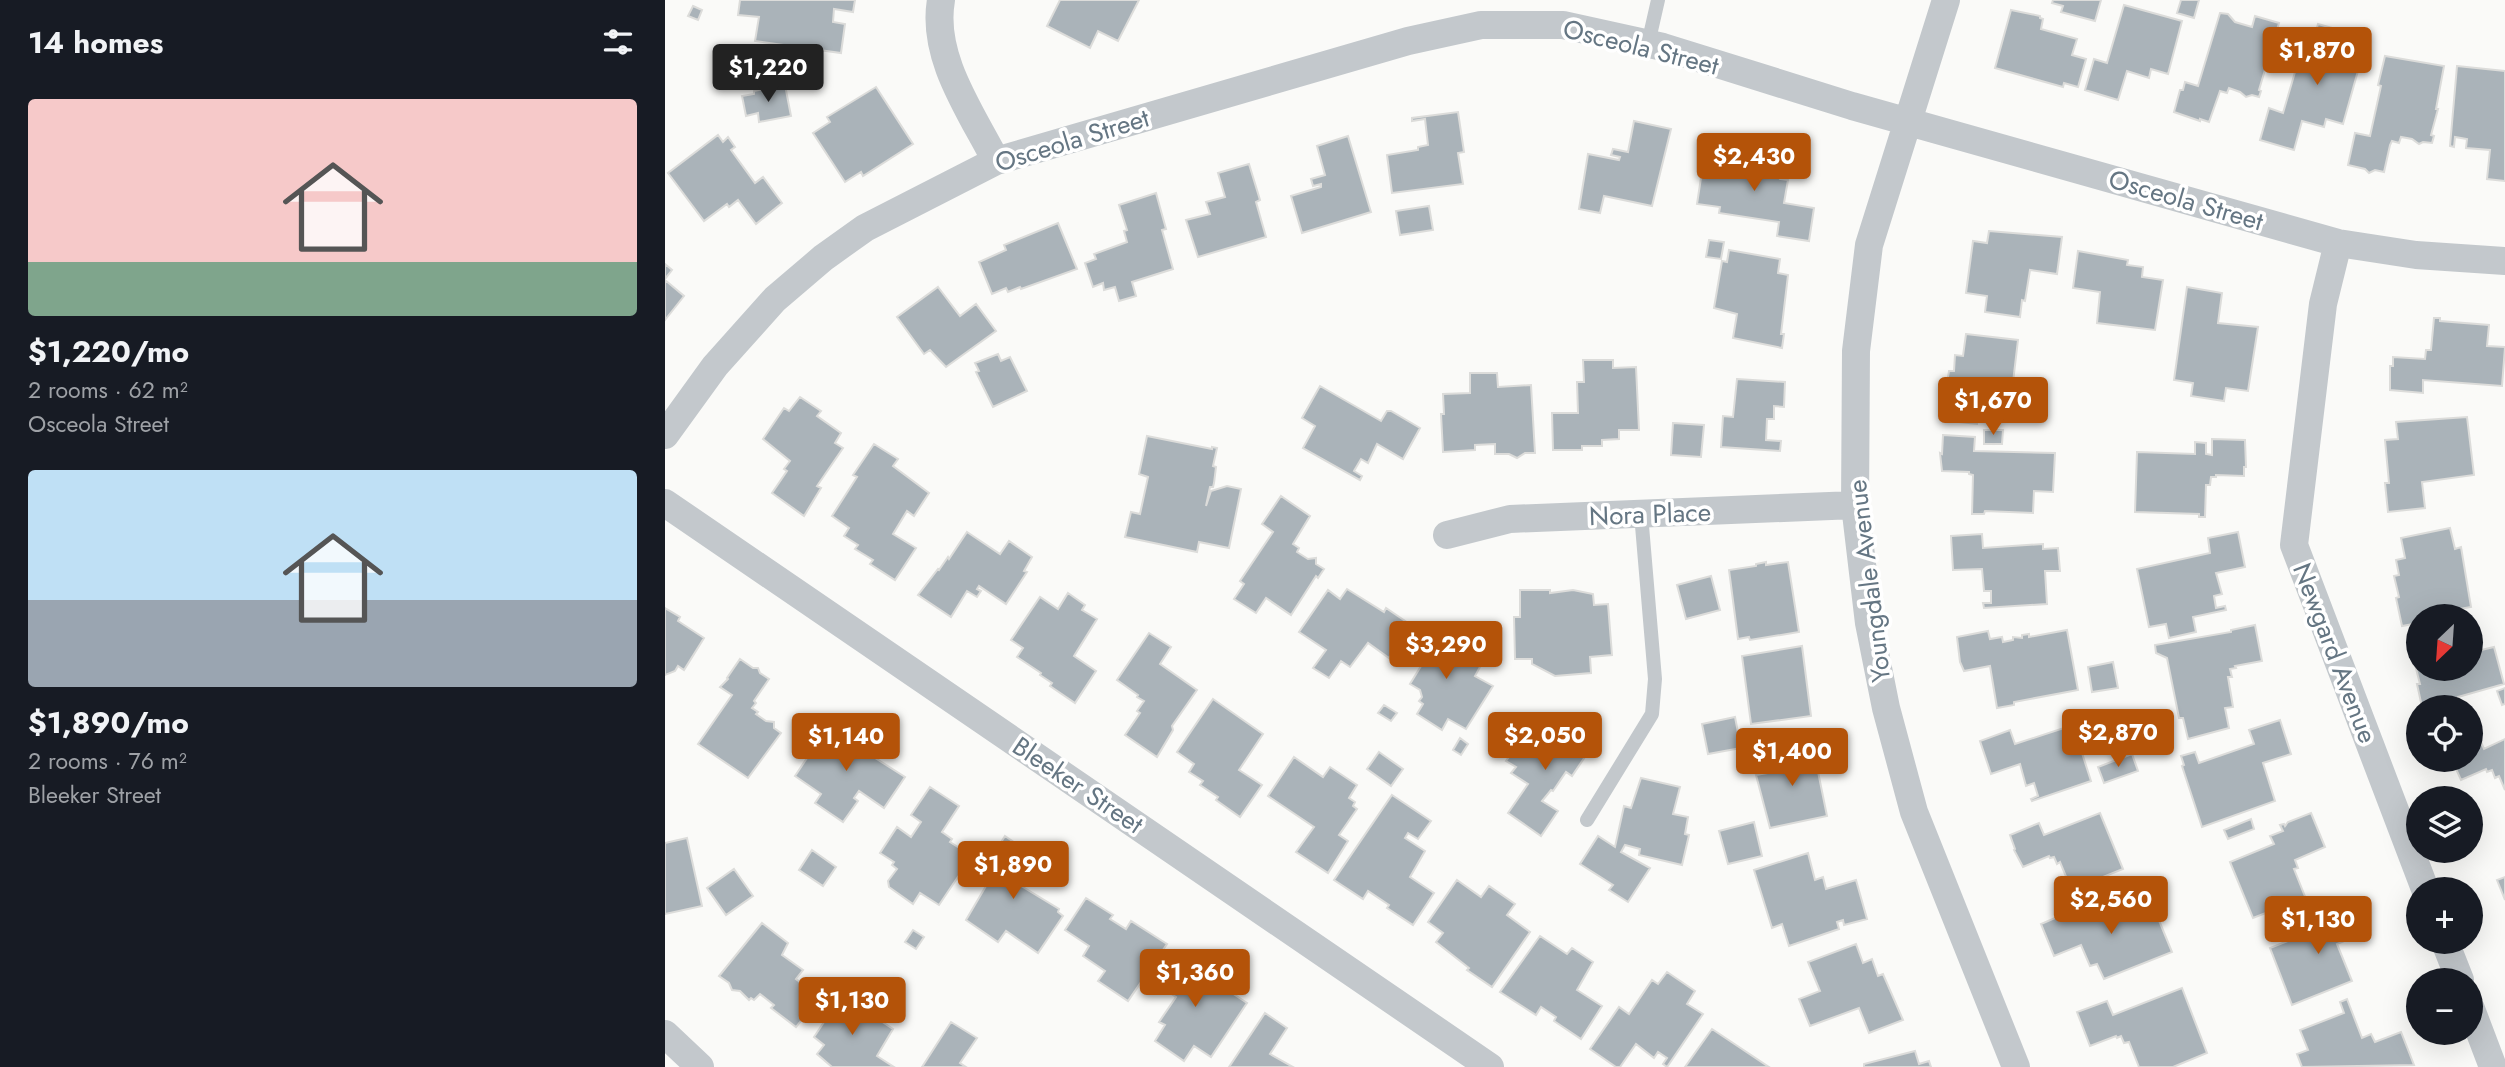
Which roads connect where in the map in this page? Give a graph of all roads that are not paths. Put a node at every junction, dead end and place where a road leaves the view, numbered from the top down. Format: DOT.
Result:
graph roads {
  1 [pos="941,0"];
  2 [pos="1658,0"];
  3 [pos="1946,0"];
  4 [pos="1649,44"];
  5 [pos="1909,122"];
  6 [pos="996,161"];
  7 [pos="2338,243"];
  8 [pos="2505,261"];
  9 [pos="665,435"];
  10 [pos="665,503"];
  11 [pos="1855,505"];
  12 [pos="1641,514"];
  13 [pos="1447,535"];
  14 [pos="1587,820"];
  15 [pos="2420,877"];
  16 [pos="665,1034"];
  17 [pos="2483,1041"];
  18 [pos="700,1067"];
  19 [pos="1490,1067"];
  20 [pos="2016,1067"];
  21 [pos="2493,1067"];
  1 -- 6 [label="street"];
  2 -- 4 [label="lane"];
  3 -- 5 [label="street, Youngdale Avenue"];
  4 -- 5 [label="street, Osceola Street"];
  4 -- 6 [label="street, Osceola Street"];
  5 -- 7 [label="street, Osceola Street"];
  5 -- 11 [label="street, Youngdale Avenue"];
  6 -- 9 [label="street, Osceola Street"];
  7 -- 8 [label="street, Osceola Street"];
  7 -- 15 [label="street, Newgard Avenue"];
  10 -- 19 [label="street, Bleeker Street"];
  11 -- 12 [label="street, Nora Place"];
  11 -- 20 [label="street, Youngdale Avenue"];
  12 -- 13 [label="street, Nora Place"];
  12 -- 14 [label="lane"];
  16 -- 18 [label="street"];
  17 -- 21 [label="street"];
}
